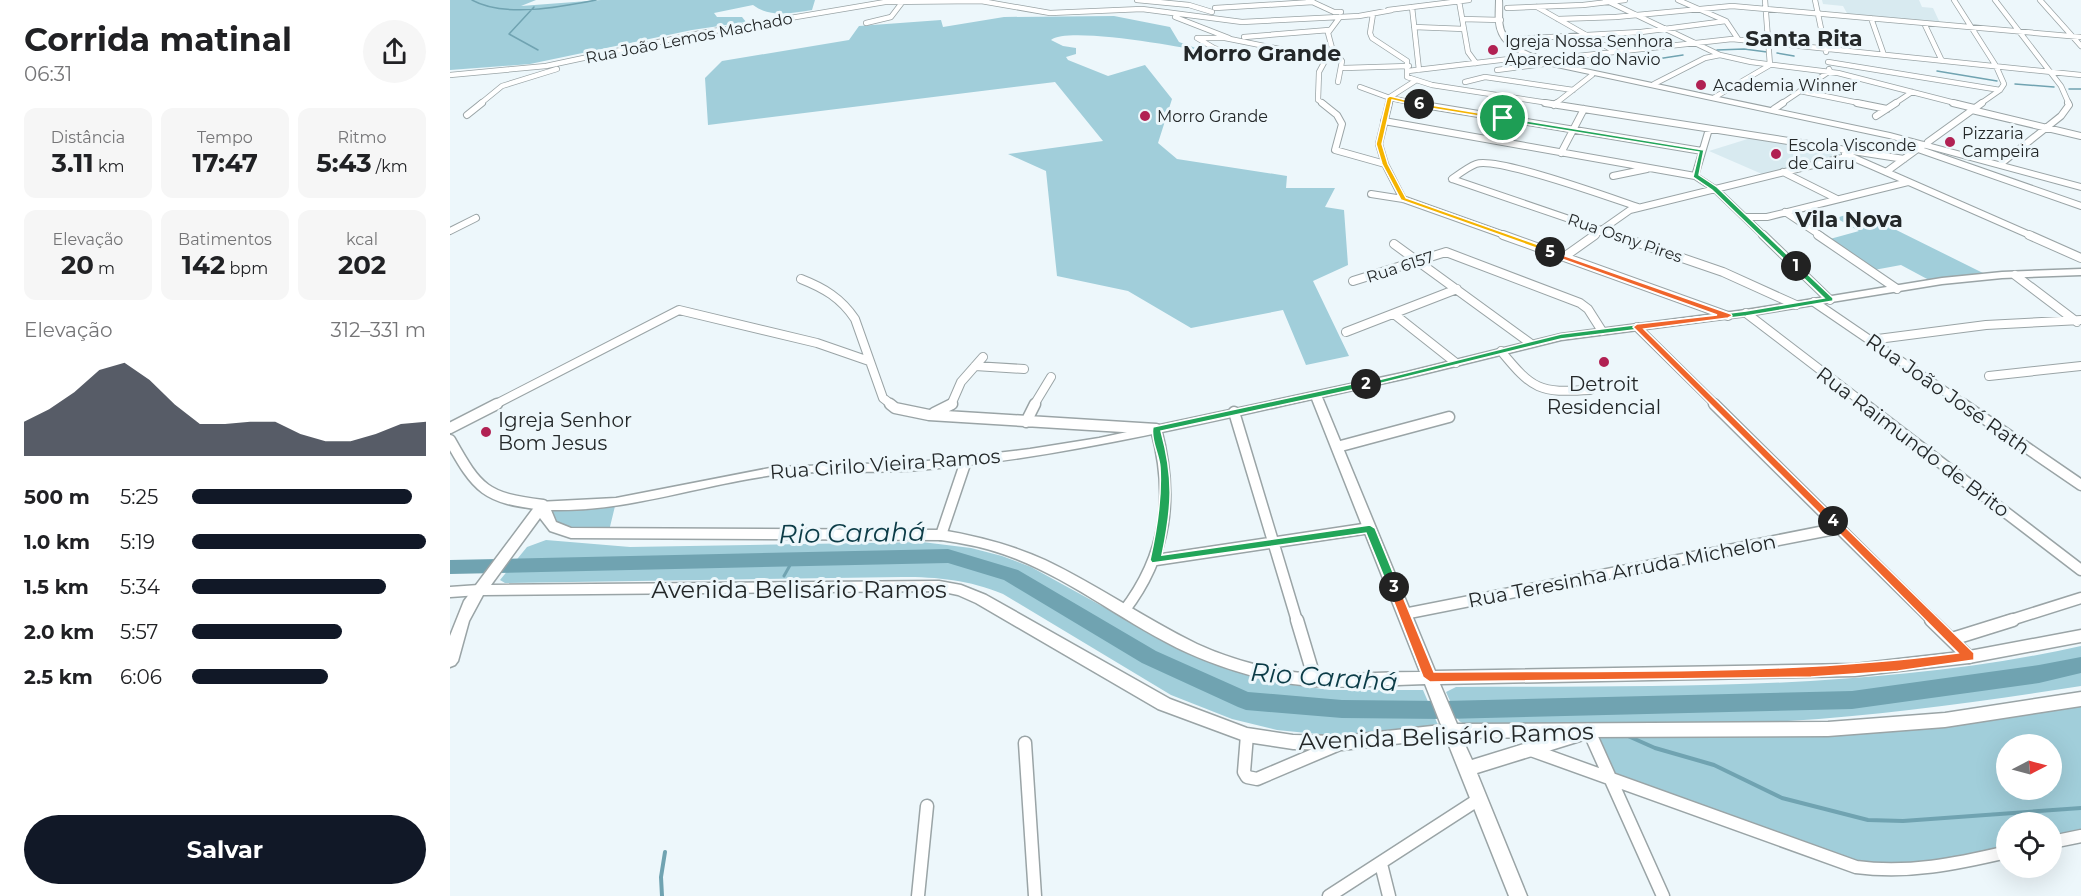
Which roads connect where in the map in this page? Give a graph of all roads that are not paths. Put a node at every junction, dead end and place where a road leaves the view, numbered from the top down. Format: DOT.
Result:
graph roads {
  1 [pos="852,0"];
  2 [pos="936,0"];
  3 [pos="1007,0"];
  4 [pos="1137,0"];
  5 [pos="1233,0"];
  6 [pos="1468,0"];
  7 [pos="1499,0"];
  8 [pos="1506,0"];
  9 [pos="1625,0"];
  10 [pos="1678,0"];
  11 [pos="1765,0"];
  12 [pos="1815,0"];
  13 [pos="1954,0"];
  14 [pos="1995,0"];
  15 [pos="2040,0"];
  16 [pos="904,1"];
  17 [pos="1310,1"];
  18 [pos="1460,1"];
  19 [pos="1607,1"];
  20 [pos="999,3"];
  21 [pos="1247,6"];
  22 [pos="1412,7"];
  23 [pos="1537,7"];
  24 [pos="851,8"];
  25 [pos="1215,8"];
  26 [pos="1507,8"];
  27 [pos="1696,8"];
  28 [pos="1765,8"];
  29 [pos="1164,10"];
  30 [pos="1392,10"];
  31 [pos="1367,11"];
  32 [pos="1334,12"];
  33 [pos="1817,13"];
  34 [pos="1373,14"];
  35 [pos="1637,15"];
  36 [pos="1340,17"];
  37 [pos="1245,18"];
  38 [pos="1871,18"];
  39 [pos="1462,19"];
  40 [pos="1558,19"];
  41 [pos="1505,20"];
  42 [pos="1258,21"];
  43 [pos="1726,21"];
  44 [pos="1924,23"];
  45 [pos="866,24"];
  46 [pos="1414,27"];
  47 [pos="1971,27"];
  48 [pos="1464,29"];
  49 [pos="1666,29"];
  50 [pos="1329,30"];
  51 [pos="1509,31"];
  52 [pos="2019,31"];
  53 [pos="1587,35"];
  54 [pos="2073,36"];
  55 [pos="1244,37"];
  56 [pos="2081,37"];
  57 [pos="1515,39"];
  58 [pos="1738,39"];
  59 [pos="1229,40"];
  60 [pos="1768,42"];
  61 [pos="1695,43"];
  62 [pos="2081,46"];
  63 [pos="1332,48"];
  64 [pos="1825,49"];
  65 [pos="1616,52"];
  66 [pos="1720,55"];
  67 [pos="1884,55"];
  68 [pos="1535,56"];
  69 [pos="1224,57"];
  70 [pos="1324,58"];
  71 [pos="1912,58"];
  72 [pos="585,59"];
  73 [pos="1552,61"];
  74 [pos="1942,61"];
  75 [pos="1828,62"];
  76 [pos="1476,63"];
  77 [pos="1770,65"];
  78 [pos="1996,66"];
  79 [pos="1408,67"];
  80 [pos="1419,67"];
  81 [pos="1344,68"];
  82 [pos="1497,70"];
  83 [pos="1830,71"];
  84 [pos="2050,72"];
  85 [pos="450,75"];
  86 [pos="1592,75"];
  87 [pos="1914,75"];
  88 [pos="2081,75"];
  89 [pos="1415,81"];
  90 [pos="1338,82"];
  91 [pos="1465,82"];
  92 [pos="1917,83"];
  93 [pos="1654,84"];
  94 [pos="1360,87"];
  95 [pos="1573,90"];
  96 [pos="2000,90"];
  97 [pos="1800,91"];
  98 [pos="1912,92"];
  99 [pos="1715,97"];
  100 [pos="1390,98"];
  101 [pos="1554,105"];
  102 [pos="1774,109"];
  103 [pos="1887,109"];
  104 [pos="1973,109"];
  105 [pos="1584,110"];
  106 [pos="467,115"];
  107 [pos="1876,116"];
  108 [pos="1384,121"];
  109 [pos="2046,128"];
  110 [pos="1709,129"];
  111 [pos="1573,130"];
  112 [pos="2081,136"];
  113 [pos="1923,145"];
  114 [pos="1829,147"];
  115 [pos="1702,151"];
  116 [pos="1561,153"];
  117 [pos="1850,156"];
  118 [pos="1904,159"];
  119 [pos="2003,162"];
  120 [pos="1385,164"];
  121 [pos="1652,168"];
  122 [pos="1783,172"];
  123 [pos="1886,172"];
  124 [pos="1613,176"];
  125 [pos="1695,176"];
  126 [pos="1908,182"];
  127 [pos="2081,185"];
  128 [pos="1715,189"];
  129 [pos="1371,194"];
  130 [pos="1403,199"];
  131 [pos="1836,199"];
  132 [pos="2081,206"];
  133 [pos="1638,207"];
  134 [pos="1785,212"];
  135 [pos="1745,217"];
  136 [pos="476,218"];
  137 [pos="1601,230"];
  138 [pos="450,231"];
  139 [pos="1394,243"];
  140 [pos="1564,257"];
  141 [pos="2081,258"];
  142 [pos="1418,261"];
  143 [pos="2081,272"];
  144 [pos="2015,275"];
  145 [pos="801,279"];
  146 [pos="1353,282"];
  147 [pos="1456,289"];
  148 [pos="1897,289"];
  149 [pos="1830,300"];
  150 [pos="1814,302"];
  151 [pos="1796,305"];
  152 [pos="1746,313"];
  153 [pos="1395,314"];
  154 [pos="1728,316"];
  155 [pos="2079,321"];
  156 [pos="1637,327"];
  157 [pos="1602,331"];
  158 [pos="1346,332"];
  159 [pos="1870,340"];
  160 [pos="1530,344"];
  161 [pos="1501,351"];
  162 [pos="983,357"];
  163 [pos="869,361"];
  164 [pos="1456,363"];
  165 [pos="975,366"];
  166 [pos="2081,366"];
  167 [pos="1024,369"];
  168 [pos="1989,376"];
  169 [pos="1051,377"];
  170 [pos="1590,390"];
  171 [pos="1316,394"];
  172 [pos="1234,412"];
  173 [pos="929,415"];
  174 [pos="1449,417"];
  175 [pos="1026,422"];
  176 [pos="450,428"];
  177 [pos="1156,429"];
  178 [pos="450,440"];
  179 [pos="1337,447"];
  180 [pos="966,461"];
  181 [pos="2081,485"];
  182 [pos="543,505"];
  183 [pos="1370,528"];
  184 [pos="1839,528"];
  185 [pos="941,535"];
  186 [pos="1273,543"];
  187 [pos="1156,560"];
  188 [pos="2081,570"];
  189 [pos="482,585"];
  190 [pos="450,592"];
  191 [pos="2081,598"];
  192 [pos="1124,611"];
  193 [pos="1404,614"];
  194 [pos="2081,636"];
  195 [pos="1952,639"];
  196 [pos="1969,657"];
  197 [pos="450,661"];
  198 [pos="1430,677"];
  199 [pos="1315,680"];
  200 [pos="2081,699"];
  201 [pos="1450,728"];
  202 [pos="1589,731"];
  203 [pos="1247,735"];
  204 [pos="1025,743"];
  205 [pos="1342,743"];
  206 [pos="1530,749"];
  207 [pos="1467,769"];
  208 [pos="1611,780"];
  209 [pos="1479,799"];
  210 [pos="927,806"];
  211 [pos="2081,836"];
  212 [pos="2062,840"];
  213 [pos="1996,855"];
  214 [pos="1381,864"];
  215 [pos="918,896"];
  216 [pos="1035,896"];
  217 [pos="1329,896"];
  218 [pos="1389,896"];
  219 [pos="1518,896"];
  220 [pos="1663,896"];
  1 -- 24 [label="street"];
  2 -- 16 [label="street, Rua João Lemos Machado"];
  2 -- 20 [label="street, Rua João Lemos Machado"];
  3 -- 20 [label="street"];
  4 -- 37 [label="street"];
  5 -- 21 [label="street"];
  6 -- 18 [label="street"];
  7 -- 41 [label="main road"];
  8 -- 26 [label="main road"];
  9 -- 19 [label="street"];
  10 -- 27 [label="street"];
  11 -- 28 [label="street"];
  12 -- 33 [label="street"];
  13 -- 47 [label="street"];
  14 -- 52 [label="street"];
  15 -- 54 [label="street"];
  16 -- 24 [label="street, Rua João Lemos Machado"];
  16 -- 45 [label="street"];
  17 -- 21 [label="street"];
  17 -- 32 [label="street"];
  18 -- 22 [label="street"];
  18 -- 39 [label="street"];
  19 -- 23 [label="street"];
  19 -- 35 [label="street"];
  20 -- 29 [label="street, Rua João Lemos Machado"];
  21 -- 25 [label="street"];
  22 -- 30 [label="street"];
  22 -- 46 [label="street"];
  23 -- 26 [label="street"];
  23 -- 40 [label="street"];
  24 -- 72 [label="street, Rua João Lemos Machado"];
  26 -- 41 [label="main road"];
  27 -- 28 [label="street"];
  27 -- 35 [label="street"];
  27 -- 43 [label="street"];
  28 -- 33 [label="street"];
  28 -- 60 [label="street"];
  29 -- 42 [label="street, Rua João Lemos Machado"];
  29 -- 59 [label="street"];
  30 -- 31 [label="street"];
  30 -- 34 [label="street, Rua João Lemos Machado"];
  31 -- 32 [label="street"];
  31 -- 34 [label="street"];
  32 -- 37 [label="street"];
  33 -- 38 [label="street"];
  33 -- 64 [label="street"];
  34 -- 36 [label="street, Rua João Lemos Machado"];
  34 -- 79 [label="street"];
  35 -- 40 [label="street"];
  35 -- 49 [label="street"];
  36 -- 42 [label="street, Rua João Lemos Machado"];
  36 -- 50 [label="street"];
  37 -- 42 [label="street"];
  38 -- 44 [label="street"];
  38 -- 67 [label="street"];
  39 -- 41 [label="street"];
  39 -- 48 [label="street"];
  40 -- 53 [label="street"];
  41 -- 68 [label="main road"];
  43 -- 49 [label="street"];
  43 -- 58 [label="street"];
  44 -- 47 [label="street"];
  44 -- 74 [label="street"];
  46 -- 48 [label="street"];
  46 -- 80 [label="street"];
  47 -- 52 [label="street"];
  47 -- 78 [label="street"];
  48 -- 76 [label="street"];
  49 -- 53 [label="street"];
  49 -- 61 [label="street"];
  50 -- 55 [label="street"];
  50 -- 63 [label="street"];
  51 -- 57 [label="main road"];
  52 -- 54 [label="street"];
  52 -- 84 [label="street"];
  53 -- 57 [label="street"];
  53 -- 65 [label="street"];
  54 -- 56 [label="street"];
  54 -- 62 [label="street"];
  57 -- 73 [label="main road"];
  58 -- 60 [label="street"];
  58 -- 61 [label="street"];
  59 -- 69 [label="street"];
  59 -- 70 [label="street"];
  60 -- 64 [label="street"];
  60 -- 77 [label="street"];
  61 -- 65 [label="street"];
  61 -- 66 [label="street"];
  63 -- 70 [label="street"];
  63 -- 81 [label="street"];
  64 -- 67 [label="street"];
  64 -- 75 [label="street"];
  65 -- 73 [label="street"];
  66 -- 77 [label="street"];
  66 -- 93 [label="street"];
  67 -- 71 [label="street"];
  68 -- 73 [label="main road"];
  68 -- 76 [label="street"];
  70 -- 120 [label="street"];
  71 -- 74 [label="street"];
  71 -- 87 [label="street"];
  72 -- 85 [label="street, Rua João Lemos Machado"];
  72 -- 106 [label="street"];
  73 -- 82 [label="street"];
  73 -- 86 [label="main road"];
  73 -- 93 [label="main road"];
  74 -- 78 [label="street"];
  75 -- 83 [label="street"];
  75 -- 87 [label="street"];
  76 -- 80 [label="street"];
  77 -- 83 [label="street"];
  77 -- 99 [label="street"];
  78 -- 84 [label="street"];
  78 -- 96 [label="street"];
  79 -- 80 [label="street"];
  79 -- 81 [label="street"];
  79 -- 89 [label="street"];
  81 -- 90 [label="street"];
  83 -- 97 [label="street"];
  83 -- 98 [label="street"];
  84 -- 88 [label="street"];
  84 -- 109 [label="street"];
  86 -- 95 [label="street"];
  86 -- 113 [label="main road"];
  87 -- 92 [label="street"];
  87 -- 96 [label="street"];
  89 -- 100 [label="street"];
  89 -- 101 [label="street"];
  91 -- 95 [label="street"];
  93 -- 99 [label="main road"];
  94 -- 100 [label="street"];
  95 -- 101 [label="street"];
  96 -- 104 [label="street"];
  97 -- 102 [label="street"];
  97 -- 103 [label="street"];
  98 -- 103 [label="street"];
  98 -- 104 [label="street"];
  99 -- 102 [label="main road"];
  100 -- 108 [label="street"];
  100 -- 111 [label="street"];
  101 -- 105 [label="street"];
  102 -- 113 [label="main road"];
  103 -- 107 [label="street"];
  104 -- 109 [label="street"];
  104 -- 113 [label="street"];
  105 -- 110 [label="street"];
  105 -- 111 [label="street"];
  108 -- 116 [label="street"];
  108 -- 120 [label="street"];
  109 -- 112 [label="street"];
  109 -- 119 [label="street"];
  110 -- 114 [label="street"];
  110 -- 115 [label="street"];
  111 -- 115 [label="street"];
  111 -- 116 [label="street"];
  113 -- 118 [label="street"];
  113 -- 119 [label="main road"];
  113 -- 127 [label="main road"];
  113 -- 132 [label="street"];
  114 -- 117 [label="street"];
  114 -- 118 [label="street"];
  115 -- 125 [label="street"];
  116 -- 121 [label="street"];
  117 -- 122 [label="street"];
  117 -- 123 [label="street"];
  118 -- 123 [label="street"];
  119 -- 127 [label="main road"];
  120 -- 130 [label="street"];
  121 -- 124 [label="street"];
  121 -- 125 [label="street"];
  122 -- 128 [label="street"];
  122 -- 131 [label="street"];
  123 -- 126 [label="street"];
  125 -- 128 [label="street"];
  126 -- 131 [label="street"];
  126 -- 141 [label="street"];
  128 -- 133 [label="street"];
  128 -- 135 [label="street"];
  129 -- 130 [label="street"];
  130 -- 140 [label="street"];
  131 -- 134 [label="street"];
  133 -- 137 [label="street"];
  133 -- 137 [label="street, Rua Osny Pires"];
  134 -- 135 [label="street"];
  134 -- 148 [label="street"];
  135 -- 149 [label="street"];
  136 -- 138 [label="street"];
  137 -- 140 [label="street"];
  137 -- 151 [label="street, Rua Osny Pires"];
  139 -- 142 [label="street"];
  140 -- 154 [label="street"];
  142 -- 146 [label="street, Rua 6157"];
  142 -- 147 [label="street"];
  142 -- 157 [label="street, Rua 6157"];
  143 -- 144 [label="main road, Rua Cirilo Vieira Ramos"];
  144 -- 148 [label="main road, Rua Cirilo Vieira Ramos"];
  144 -- 155 [label="street"];
  145 -- 163 [label="street"];
  147 -- 153 [label="street"];
  147 -- 160 [label="street"];
  148 -- 149 [label="main road, Rua Cirilo Vieira Ramos"];
  149 -- 150 [label="main road, Rua Cirilo Vieira Ramos"];
  150 -- 151 [label="main road, Rua Cirilo Vieira Ramos"];
  150 -- 159 [label="street, Rua João José Rath"];
  151 -- 152 [label="main road, Rua Cirilo Vieira Ramos"];
  152 -- 154 [label="main road, Rua Cirilo Vieira Ramos"];
  152 -- 188 [label="street, Rua Raimundo de Brito"];
  153 -- 158 [label="street"];
  153 -- 164 [label="street"];
  154 -- 156 [label="main road, Rua Cirilo Vieira Ramos"];
  155 -- 159 [label="street"];
  156 -- 157 [label="main road, Rua Cirilo Vieira Ramos"];
  156 -- 184 [label="street"];
  157 -- 160 [label="main road, Rua Cirilo Vieira Ramos"];
  159 -- 181 [label="street, Rua João José Rath"];
  160 -- 161 [label="main road, Rua Cirilo Vieira Ramos"];
  161 -- 164 [label="main road, Rua Cirilo Vieira Ramos"];
  161 -- 170 [label="street"];
  162 -- 165 [label="street"];
  163 -- 173 [label="street"];
  163 -- 176 [label="street"];
  164 -- 171 [label="main road, Rua Cirilo Vieira Ramos"];
  165 -- 167 [label="street"];
  165 -- 173 [label="street"];
  166 -- 168 [label="street"];
  169 -- 175 [label="street"];
  171 -- 172 [label="main road, Rua Cirilo Vieira Ramos"];
  171 -- 179 [label="main road"];
  172 -- 177 [label="main road, Rua Cirilo Vieira Ramos"];
  172 -- 186 [label="street"];
  173 -- 175 [label="street"];
  174 -- 179 [label="street"];
  175 -- 177 [label="street"];
  177 -- 180 [label="main road, Rua Cirilo Vieira Ramos"];
  177 -- 187 [label="street"];
  178 -- 182 [label="street"];
  179 -- 183 [label="main road"];
  180 -- 182 [label="main road, Rua Cirilo Vieira Ramos"];
  180 -- 185 [label="street"];
  182 -- 185 [label="main road"];
  182 -- 189 [label="main road"];
  183 -- 186 [label="street"];
  183 -- 193 [label="main road"];
  184 -- 193 [label="street, Rua Teresinha Arruda Michelon"];
  184 -- 195 [label="street"];
  185 -- 192 [label="main road"];
  186 -- 187 [label="street"];
  186 -- 199 [label="street"];
  187 -- 192 [label="street"];
  189 -- 190 [label="street, Avenida Belisário Ramos"];
  189 -- 197 [label="main road"];
  189 -- 203 [label="main road, Avenida Belisário Ramos"];
  191 -- 195 [label="street"];
  192 -- 199 [label="main road"];
  193 -- 198 [label="main road"];
  194 -- 196 [label="main road"];
  195 -- 196 [label="street"];
  196 -- 198 [label="main road"];
  198 -- 199 [label="main road"];
  198 -- 201 [label="main road"];
  200 -- 202 [label="main road, Avenida Belisário Ramos"];
  201 -- 202 [label="main road, Avenida Belisário Ramos"];
  201 -- 205 [label="main road, Avenida Belisário Ramos"];
  201 -- 207 [label="main road"];
  202 -- 206 [label="main road"];
  202 -- 208 [label="street"];
  203 -- 205 [label="main road, Avenida Belisário Ramos"];
  203 -- 205 [label="street"];
  204 -- 216 [label="street"];
  206 -- 207 [label="main road"];
  206 -- 208 [label="street"];
  207 -- 209 [label="main road"];
  208 -- 213 [label="street"];
  208 -- 220 [label="street"];
  209 -- 214 [label="street"];
  209 -- 219 [label="main road"];
  210 -- 215 [label="street"];
  211 -- 212 [label="street"];
  214 -- 217 [label="street"];
  214 -- 218 [label="street"];
}
